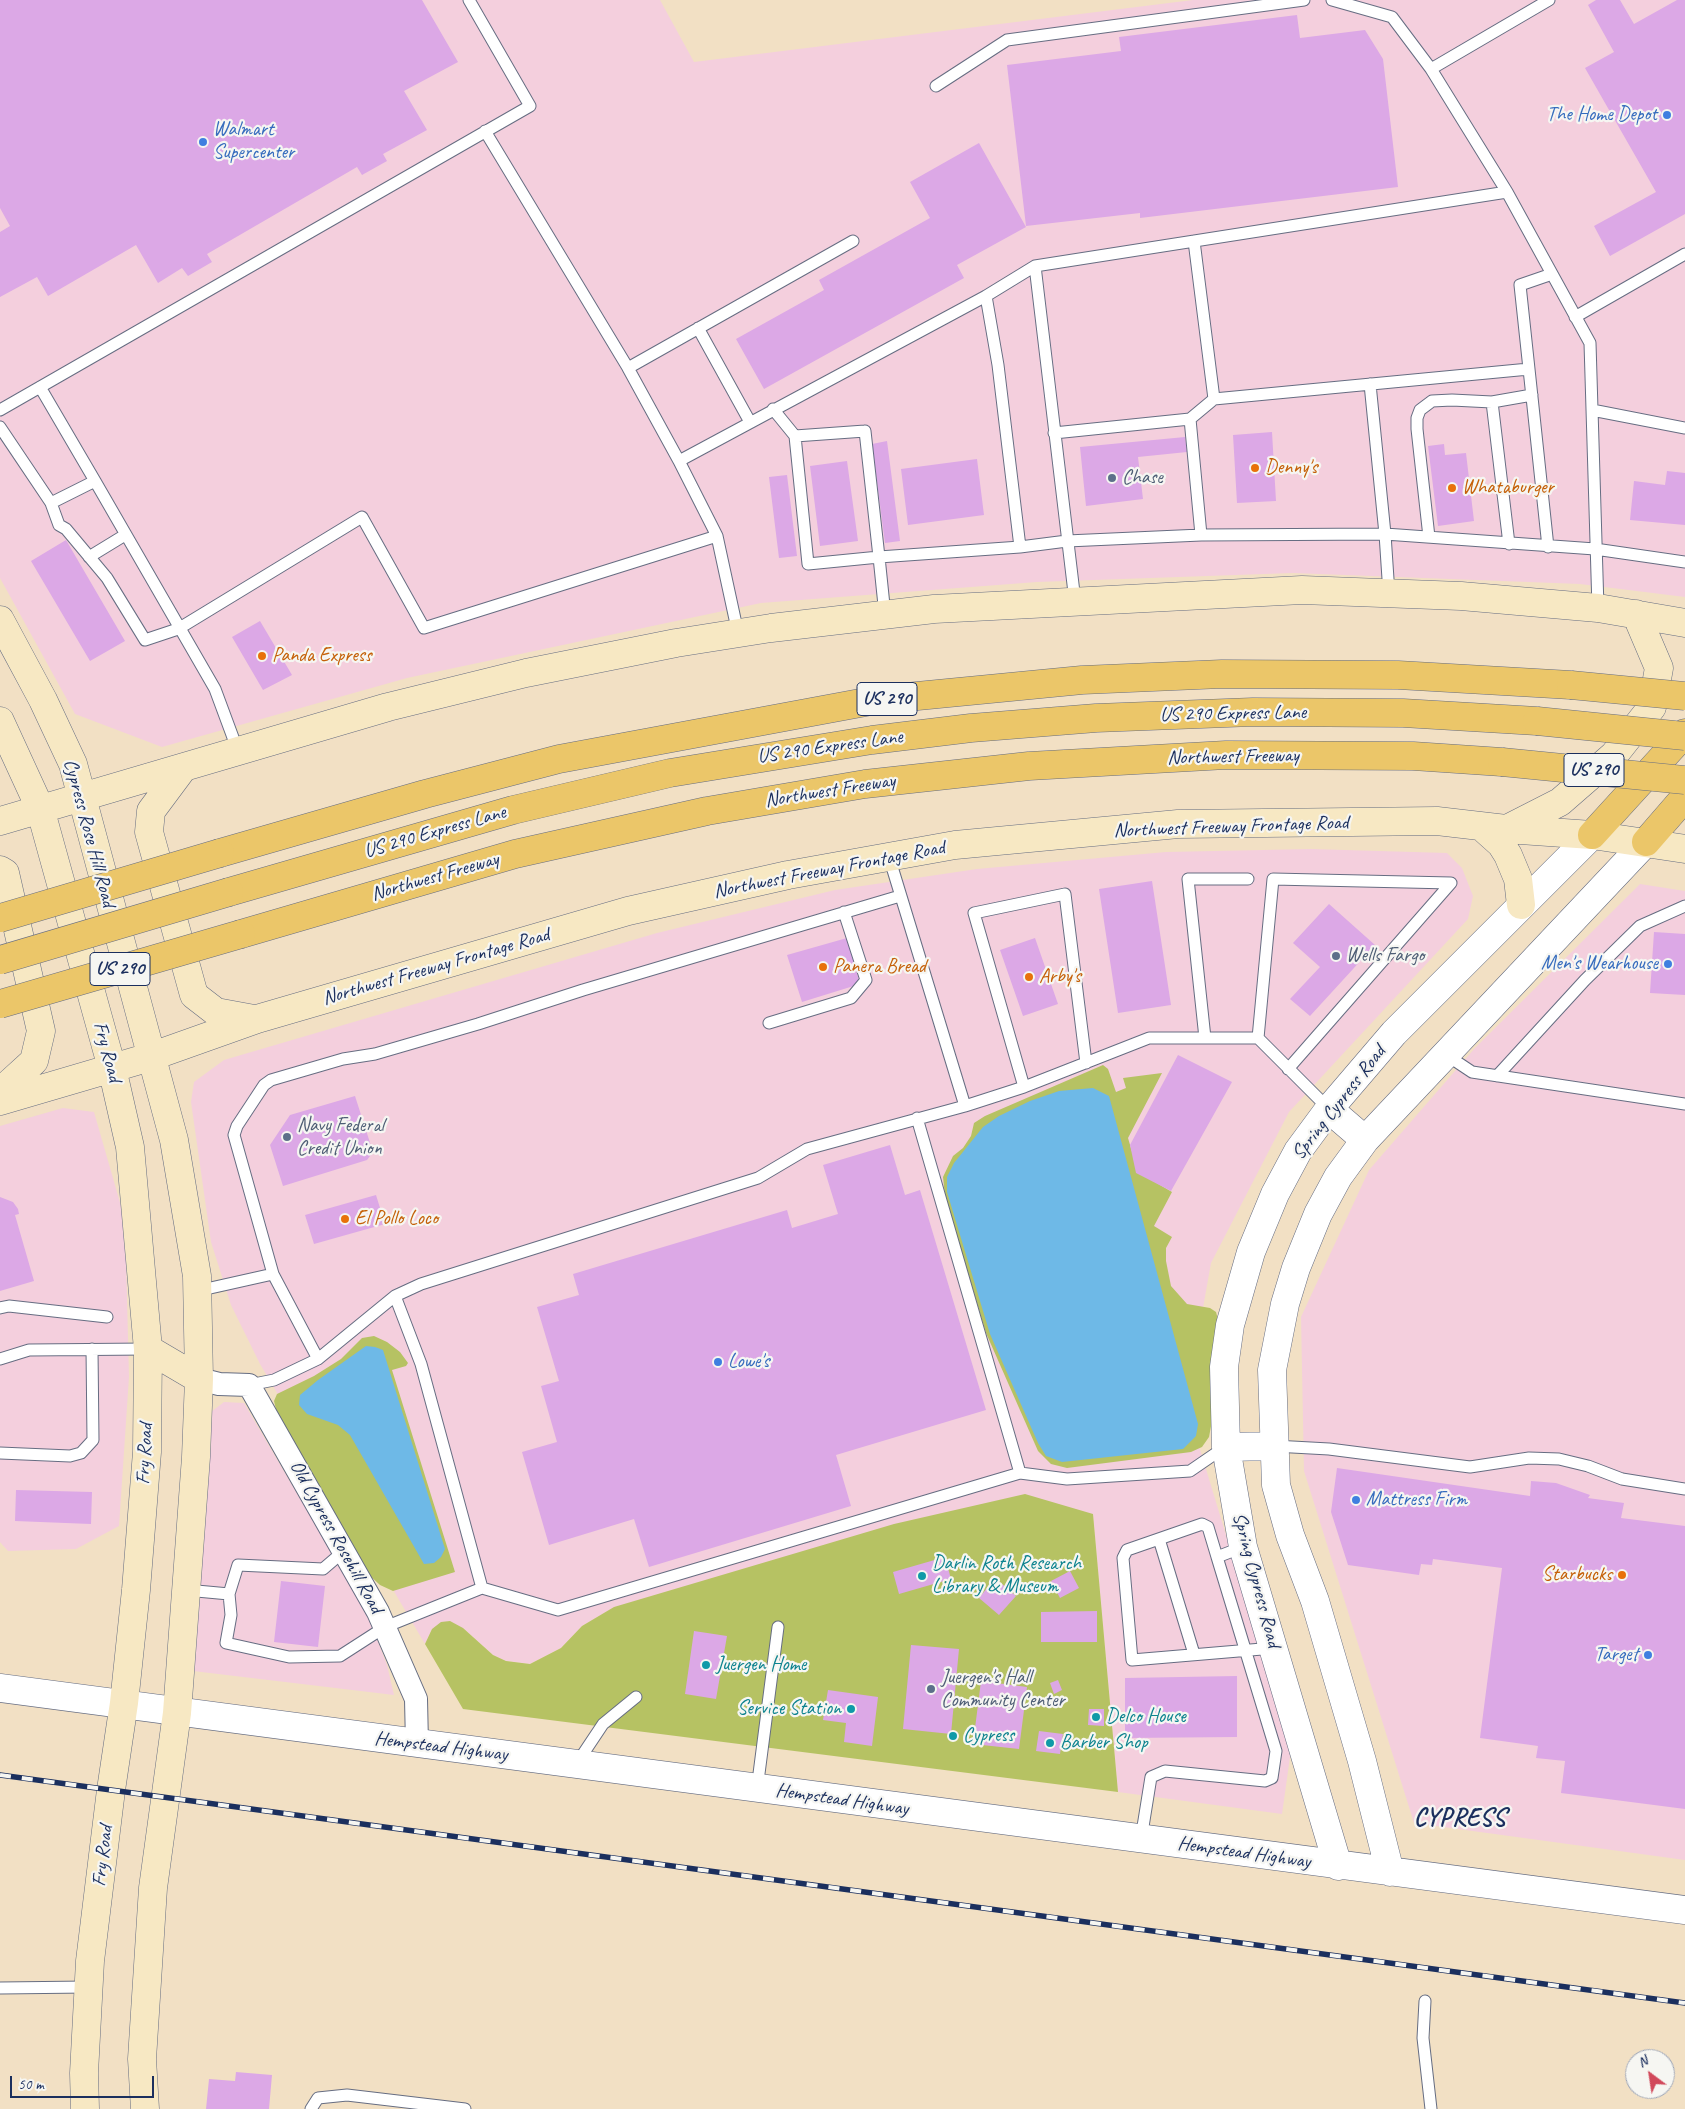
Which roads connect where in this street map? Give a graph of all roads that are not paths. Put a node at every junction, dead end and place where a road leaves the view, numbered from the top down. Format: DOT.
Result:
graph roads {
  1 [pos="469,0"];
  2 [pos="1304,0"];
  3 [pos="1332,0"];
  4 [pos="1549,0"];
  5 [pos="1431,69"];
  6 [pos="936,86"];
  7 [pos="485,131"];
  8 [pos="1506,192"];
  9 [pos="853,241"];
  10 [pos="1194,241"];
  11 [pos="1685,254"];
  12 [pos="1035,266"];
  13 [pos="1552,274"];
  14 [pos="986,296"];
  15 [pos="1576,317"];
  16 [pos="698,328"];
  17 [pos="628,368"];
  18 [pos="1529,369"];
  19 [pos="1370,384"];
  20 [pos="40,387"];
  21 [pos="1532,395"];
  22 [pos="1214,399"];
  23 [pos="1492,402"];
  24 [pos="773,409"];
  25 [pos="0,410"];
  26 [pos="1592,410"];
  27 [pos="1190,419"];
  28 [pos="750,422"];
  29 [pos="0,427"];
  30 [pos="1685,428"];
  31 [pos="1054,433"];
  32 [pos="795,436"];
  33 [pos="679,461"];
  34 [pos="95,481"];
  35 [pos="51,503"];
  36 [pos="1385,534"];
  37 [pos="125,535"];
  38 [pos="1201,535"];
  39 [pos="717,536"];
  40 [pos="1429,538"];
  41 [pos="1067,541"];
  42 [pos="1509,544"];
  43 [pos="1548,547"];
  44 [pos="1020,548"];
  45 [pos="1594,549"];
  46 [pos="88,557"];
  47 [pos="879,558"];
  48 [pos="1685,562"];
  49 [pos="1389,594"];
  50 [pos="1075,601"];
  51 [pos="1598,608"];
  52 [pos="1636,614"];
  53 [pos="885,615"];
  54 [pos="0,620"];
  55 [pos="1685,623"];
  56 [pos="178,629"];
  57 [pos="738,633"];
  58 [pos="1685,696"];
  59 [pos="0,721"];
  60 [pos="1685,735"];
  61 [pos="238,751"];
  62 [pos="183,768"];
  63 [pos="1685,780"];
  64 [pos="1685,797"];
  65 [pos="82,798"];
  66 [pos="40,808"];
  67 [pos="0,821"];
  68 [pos="1494,828"];
  69 [pos="1592,835"];
  70 [pos="1646,842"];
  71 [pos="1685,849"];
  72 [pos="889,857"];
  73 [pos="0,870"];
  74 [pos="1248,879"];
  75 [pos="900,896"];
  76 [pos="1521,906"];
  77 [pos="1685,906"];
  78 [pos="844,912"];
  79 [pos="0,918"];
  80 [pos="0,960"];
  81 [pos="0,1004"];
  82 [pos="257,1019"];
  83 [pos="769,1023"];
  84 [pos="1205,1038"];
  85 [pos="1258,1038"];
  86 [pos="1445,1054"];
  87 [pos="150,1057"];
  88 [pos="1086,1063"];
  89 [pos="112,1068"];
  90 [pos="1288,1069"];
  91 [pos="1497,1076"];
  92 [pos="1024,1087"];
  93 [pos="0,1092"];
  94 [pos="0,1102"];
  95 [pos="1685,1104"];
  96 [pos="965,1106"];
  97 [pos="1329,1109"];
  98 [pos="916,1118"];
  99 [pos="1365,1140"];
  100 [pos="273,1274"];
  101 [pos="197,1291"];
  102 [pos="395,1296"];
  103 [pos="0,1308"];
  104 [pos="107,1317"];
  105 [pos="148,1348"];
  106 [pos="92,1349"];
  107 [pos="0,1359"];
  108 [pos="318,1359"];
  109 [pos="199,1379"];
  110 [pos="249,1385"];
  111 [pos="1274,1446"];
  112 [pos="1226,1447"];
  113 [pos="0,1453"];
  114 [pos="1020,1473"];
  115 [pos="1685,1489"];
  116 [pos="1159,1539"];
  117 [pos="1243,1547"];
  118 [pos="344,1551"];
  119 [pos="1217,1557"];
  120 [pos="482,1588"];
  121 [pos="186,1590"];
  122 [pos="230,1594"];
  123 [pos="385,1627"];
  124 [pos="778,1628"];
  125 [pos="1274,1648"];
  126 [pos="1246,1650"];
  127 [pos="1194,1654"];
  128 [pos="0,1688"];
  129 [pos="636,1697"];
  130 [pos="124,1703"];
  131 [pos="177,1713"];
  132 [pos="416,1744"];
  133 [pos="576,1765"];
  134 [pos="757,1788"];
  135 [pos="1141,1839"];
  136 [pos="1338,1866"];
  137 [pos="1390,1872"];
  138 [pos="1685,1910"];
  139 [pos="88,1987"];
  140 [pos="0,1988"];
  141 [pos="1425,2001"];
  142 [pos="85,2109"];
  143 [pos="144,2109"];
  144 [pos="311,2109"];
  145 [pos="465,2109"];
  146 [pos="1431,2109"];
  1 -- 7 [label="lane"];
  2 -- 6 [label="lane"];
  3 -- 5 [label="lane"];
  4 -- 5 [label="lane"];
  5 -- 8 [label="lane"];
  7 -- 17 [label="lane"];
  7 -- 20 [label="lane"];
  8 -- 10 [label="lane"];
  8 -- 13 [label="lane"];
  9 -- 16 [label="lane"];
  10 -- 12 [label="lane"];
  10 -- 22 [label="lane"];
  11 -- 15 [label="lane"];
  12 -- 14 [label="lane"];
  12 -- 31 [label="lane"];
  13 -- 15 [label="lane"];
  13 -- 18 [label="lane"];
  14 -- 24 [label="lane"];
  14 -- 44 [label="lane"];
  15 -- 26 [label="lane"];
  16 -- 17 [label="lane"];
  16 -- 28 [label="lane"];
  17 -- 33 [label="lane"];
  18 -- 19 [label="lane"];
  18 -- 21 [label="lane"];
  19 -- 22 [label="lane"];
  19 -- 36 [label="lane"];
  20 -- 25 [label="lane"];
  20 -- 34 [label="lane"];
  21 -- 23 [label="lane"];
  21 -- 43 [label="lane"];
  22 -- 27 [label="lane"];
  23 -- 40 [label="lane"];
  23 -- 42 [label="lane"];
  24 -- 28 [label="lane"];
  24 -- 32 [label="lane"];
  26 -- 30 [label="lane"];
  26 -- 45 [label="lane"];
  27 -- 31 [label="lane"];
  27 -- 38 [label="lane"];
  28 -- 33 [label="lane"];
  29 -- 35 [label="lane"];
  31 -- 41 [label="lane"];
  32 -- 47 [label="lane"];
  32 -- 47 [label="lane"];
  33 -- 39 [label="lane"];
  34 -- 35 [label="lane"];
  34 -- 37 [label="lane"];
  35 -- 46 [label="lane"];
  36 -- 38 [label="lane"];
  36 -- 40 [label="lane"];
  36 -- 49 [label="lane"];
  37 -- 46 [label="lane"];
  37 -- 56 [label="lane"];
  38 -- 41 [label="lane"];
  39 -- 56 [label="lane"];
  39 -- 57 [label="lane"];
  40 -- 42 [label="lane"];
  41 -- 44 [label="lane"];
  41 -- 50 [label="lane"];
  42 -- 43 [label="lane"];
  43 -- 45 [label="lane"];
  44 -- 47 [label="lane"];
  45 -- 48 [label="lane"];
  45 -- 51 [label="lane"];
  46 -- 56 [label="lane"];
  47 -- 53 [label="lane"];
  49 -- 50 [label="main road"];
  49 -- 51 [label="main road"];
  50 -- 53 [label="main road"];
  51 -- 52 [label="main road"];
  52 -- 55 [label="main road"];
  52 -- 68 [label="main road"];
  53 -- 57 [label="main road"];
  54 -- 65 [label="main road, Cypress Rose Hill Road"];
  56 -- 61 [label="lane"];
  57 -- 61 [label="main road"];
  58 -- 79 [label="main road, US 290, bridge"];
  59 -- 66 [label="main road, Cypress Rose Hill Road"];
  60 -- 69 [label="main road, Spring Cypress Road"];
  60 -- 80 [label="main road, US 290 Express Lane, bridge"];
  61 -- 62 [label="main road"];
  62 -- 65 [label="main road"];
  62 -- 82 [label="main road"];
  63 -- 81 [label="main road, Northwest Freeway / US 290, bridge"];
  64 -- 70 [label="main road"];
  65 -- 66 [label="main road"];
  65 -- 87 [label="main road, Cypress Rose Hill Road"];
  66 -- 67 [label="main road"];
  66 -- 89 [label="main road, Fry Road"];
  68 -- 69 [label="main road, Northwest Freeway Frontage Road"];
  68 -- 72 [label="main road, Northwest Freeway Frontage Road"];
  68 -- 76 [label="main road"];
  69 -- 70 [label="main road, Northwest Freeway Frontage Road"];
  69 -- 76 [label="street, Spring Cypress Road"];
  70 -- 71 [label="main road, Northwest Freeway Frontage Road"];
  70 -- 86 [label="street"];
  72 -- 75 [label="lane"];
  72 -- 82 [label="main road, Northwest Freeway Frontage Road"];
  73 -- 93 [label="main road"];
  74 -- 84 [label="lane"];
  75 -- 78 [label="lane"];
  75 -- 96 [label="lane"];
  76 -- 97 [label="street, Spring Cypress Road"];
  77 -- 91 [label="lane"];
  78 -- 83 [label="lane"];
  78 -- 100 [label="lane"];
  82 -- 87 [label="main road, Northwest Freeway Frontage Road"];
  84 -- 85 [label="lane"];
  84 -- 88 [label="lane"];
  85 -- 90 [label="lane"];
  85 -- 90 [label="lane"];
  86 -- 91 [label="lane"];
  86 -- 99 [label="street"];
  87 -- 89 [label="main road, Northwest Freeway Frontage Road"];
  87 -- 101 [label="main road, Fry Road"];
  88 -- 92 [label="lane"];
  88 -- 92 [label="lane"];
  89 -- 94 [label="main road, Northwest Freeway Frontage Road"];
  89 -- 105 [label="main road, Fry Road"];
  90 -- 97 [label="lane"];
  91 -- 95 [label="lane"];
  92 -- 96 [label="lane"];
  96 -- 98 [label="lane"];
  97 -- 99 [label="street"];
  97 -- 112 [label="street, Spring Cypress Road"];
  98 -- 102 [label="lane"];
  98 -- 114 [label="lane"];
  99 -- 111 [label="street"];
  100 -- 101 [label="lane"];
  100 -- 108 [label="lane"];
  101 -- 109 [label="main road, Fry Road"];
  102 -- 108 [label="lane"];
  102 -- 120 [label="lane"];
  103 -- 104 [label="lane"];
  105 -- 106 [label="lane"];
  105 -- 109 [label="main road"];
  105 -- 130 [label="main road, Fry Road"];
  106 -- 107 [label="lane"];
  106 -- 113 [label="lane"];
  108 -- 110 [label="lane"];
  109 -- 110 [label="street"];
  109 -- 121 [label="main road, Fry Road"];
  110 -- 118 [label="street, Old Cypress Rosehill Road"];
  111 -- 112 [label="street"];
  111 -- 115 [label="lane"];
  111 -- 137 [label="street"];
  112 -- 114 [label="lane"];
  112 -- 117 [label="street, Spring Cypress Road"];
  114 -- 120 [label="lane"];
  116 -- 119 [label="lane"];
  116 -- 127 [label="lane"];
  116 -- 127 [label="lane"];
  117 -- 119 [label="lane"];
  117 -- 125 [label="street, Spring Cypress Road"];
  118 -- 122 [label="lane"];
  118 -- 123 [label="street, Old Cypress Rosehill Road"];
  119 -- 126 [label="lane"];
  120 -- 123 [label="lane"];
  121 -- 122 [label="lane"];
  121 -- 131 [label="main road, Fry Road"];
  122 -- 123 [label="lane"];
  123 -- 132 [label="street, Old Cypress Rosehill Road"];
  124 -- 134 [label="lane"];
  125 -- 126 [label="lane"];
  125 -- 136 [label="street, Spring Cypress Road"];
  126 -- 127 [label="lane"];
  126 -- 135 [label="lane"];
  128 -- 130 [label="street, Hempstead Highway"];
  129 -- 133 [label="lane"];
  130 -- 131 [label="street, Hempstead Highway"];
  130 -- 139 [label="main road, Fry Road"];
  131 -- 132 [label="street, Hempstead Highway"];
  131 -- 143 [label="main road, Fry Road"];
  132 -- 133 [label="street, Hempstead Highway"];
  133 -- 134 [label="street, Hempstead Highway"];
  134 -- 135 [label="street, Hempstead Highway"];
  135 -- 136 [label="street, Hempstead Highway"];
  136 -- 137 [label="street, Hempstead Highway"];
  137 -- 138 [label="street, Hempstead Highway"];
  139 -- 140 [label="lane"];
  139 -- 142 [label="main road, Fry Road"];
  141 -- 146 [label="lane"];
  144 -- 145 [label="lane"];
}
